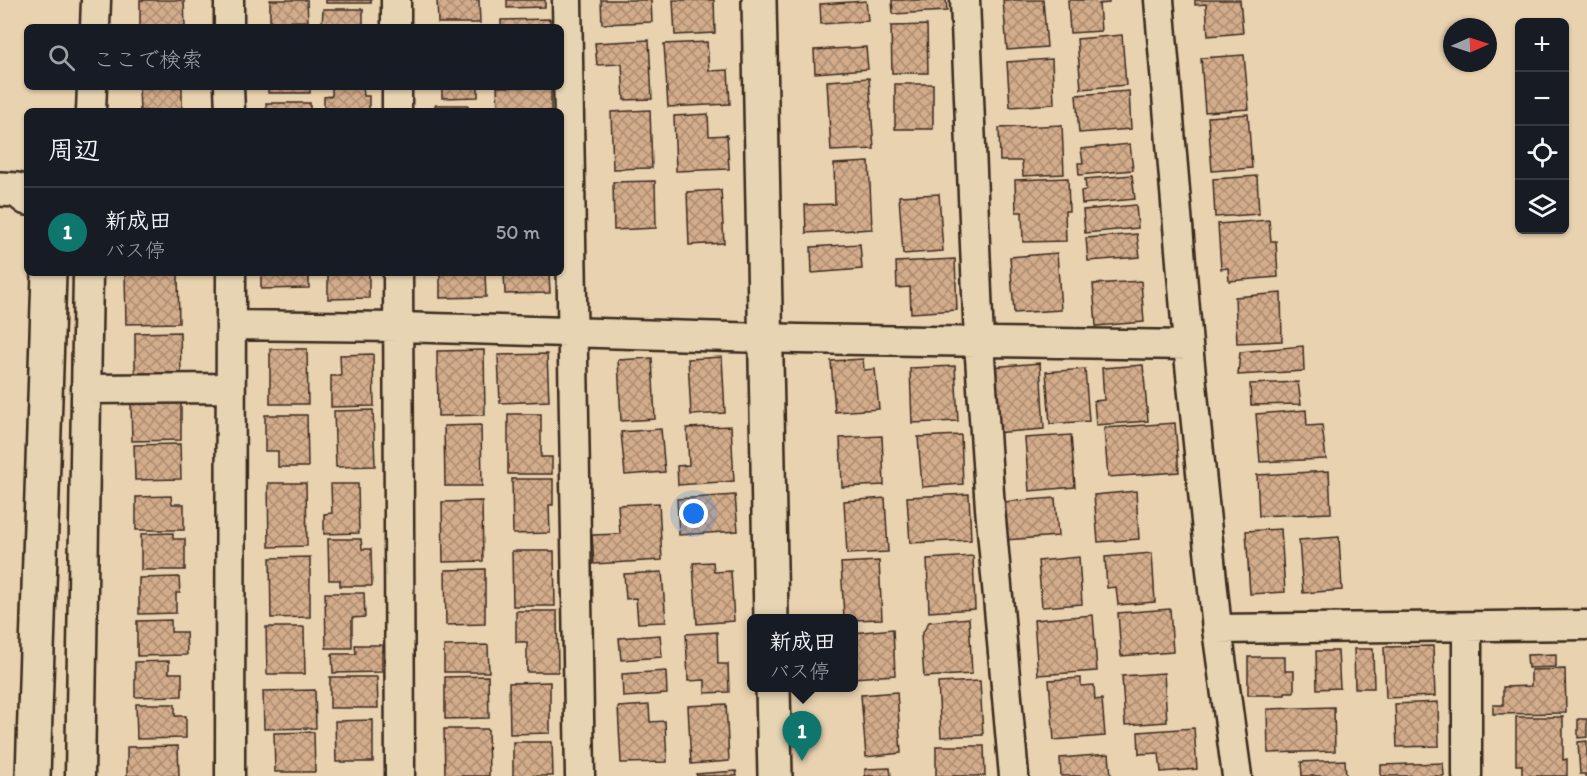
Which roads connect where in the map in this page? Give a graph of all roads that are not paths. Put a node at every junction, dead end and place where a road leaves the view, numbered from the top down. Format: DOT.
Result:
graph roads {
  1 [pos="96,0"];
  2 [pos="229,0"];
  3 [pos="396,0"];
  4 [pos="567,0"];
  5 [pos="759,0"];
  6 [pos="965,0"];
  7 [pos="1159,0"];
  8 [pos="95,24"];
  9 [pos="229,24"];
  10 [pos="396,24"];
  11 [pos="92,90"];
  12 [pos="229,90"];
  13 [pos="396,90"];
  14 [pos="91,108"];
  15 [pos="230,108"];
  16 [pos="397,108"];
  17 [pos="0,189"];
  18 [pos="24,196"];
  19 [pos="49,276"];
  20 [pos="88,276"];
  21 [pos="231,276"];
  22 [pos="398,276"];
  23 [pos="231,325"];
  24 [pos="398,327"];
  25 [pos="573,333"];
  26 [pos="764,337"];
  27 [pos="979,342"];
  28 [pos="1188,345"];
  29 [pos="230,388"];
  30 [pos="86,389"];
  31 [pos="771,614"];
  32 [pos="1587,625"];
  33 [pos="1467,627"];
  34 [pos="1217,629"];
  35 [pos="773,692"];
  36 [pos="33,776"];
  37 [pos="81,776"];
  38 [pos="230,776"];
  39 [pos="400,776"];
  40 [pos="579,776"];
  41 [pos="775,776"];
  42 [pos="1014,776"];
  43 [pos="1237,776"];
  44 [pos="1467,776"];
  1 -- 8 [label="street"];
  2 -- 9 [label="street"];
  3 -- 10 [label="street"];
  4 -- 25 [label="street"];
  5 -- 26 [label="street"];
  6 -- 27 [label="street"];
  7 -- 28 [label="street"];
  11 -- 14 [label="street"];
  12 -- 15 [label="street"];
  13 -- 16 [label="street"];
  17 -- 18 [label="street"];
  19 -- 36 [label="street"];
  20 -- 30 [label="street"];
  21 -- 23 [label="street"];
  22 -- 24 [label="street"];
  23 -- 24 [label="street"];
  23 -- 29 [label="street"];
  24 -- 25 [label="street"];
  24 -- 39 [label="street"];
  25 -- 26 [label="street"];
  25 -- 40 [label="street"];
  26 -- 27 [label="street"];
  26 -- 31 [label="street"];
  27 -- 28 [label="street"];
  27 -- 42 [label="street"];
  28 -- 34 [label="street"];
  29 -- 30 [label="street"];
  29 -- 38 [label="street"];
  30 -- 37 [label="street"];
  32 -- 33 [label="street"];
  33 -- 34 [label="street"];
  33 -- 44 [label="street"];
  34 -- 43 [label="street"];
  35 -- 41 [label="street"];
}
